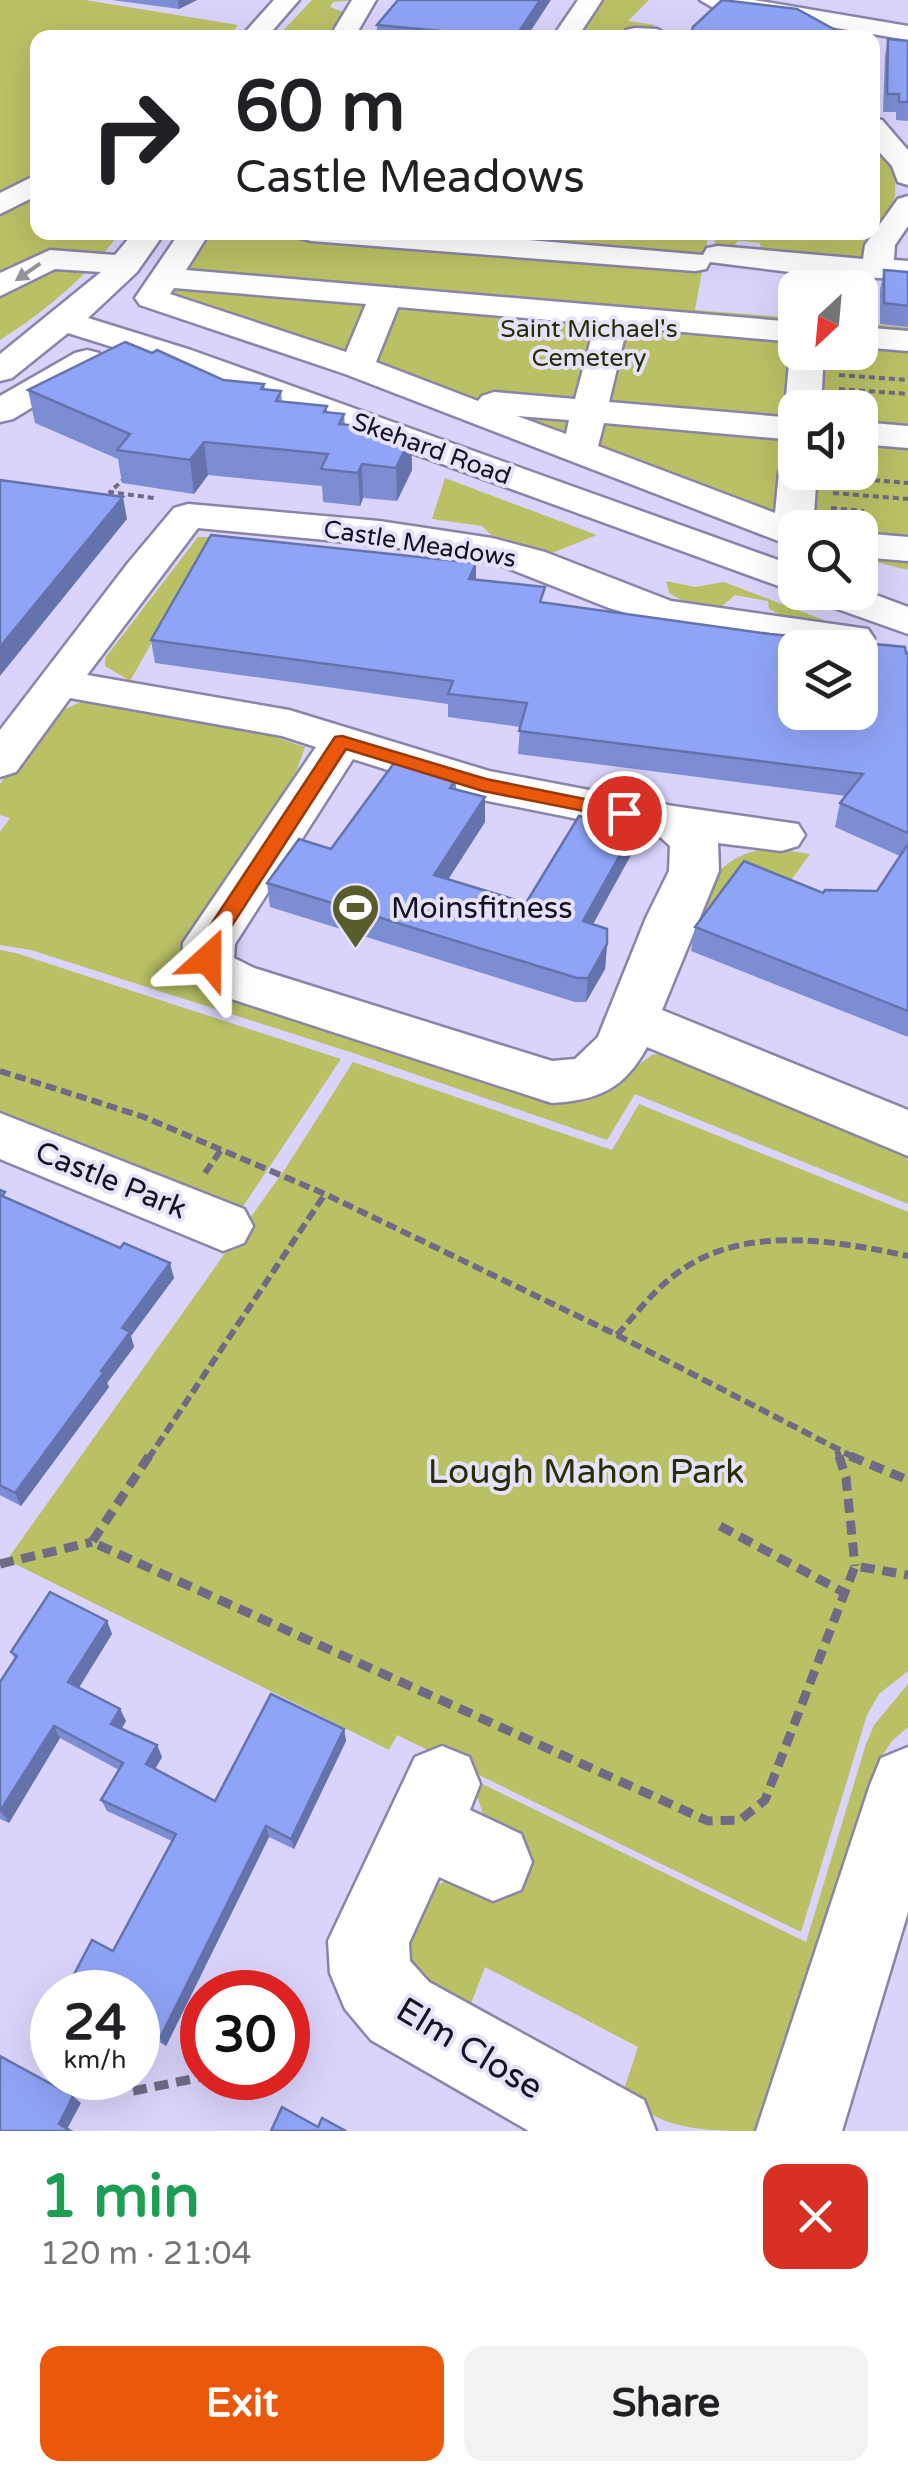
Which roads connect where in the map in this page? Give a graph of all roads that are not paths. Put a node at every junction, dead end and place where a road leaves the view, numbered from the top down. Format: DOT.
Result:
graph roads {
  1 [pos="287,0"];
  2 [pos="590,0"];
  3 [pos="712,0"];
  4 [pos="799,0"];
  5 [pos="832,0"];
  6 [pos="353,4"];
  7 [pos="882,17"];
  8 [pos="259,30"];
  9 [pos="343,30"];
  10 [pos="569,30"];
  11 [pos="908,34"];
  12 [pos="880,136"];
  13 [pos="907,169"];
  14 [pos="30,187"];
  15 [pos="908,204"];
  16 [pos="0,205"];
  17 [pos="67,240"];
  18 [pos="144,240"];
  19 [pos="189,240"];
  20 [pos="395,240"];
  21 [pos="490,240"];
  22 [pos="721,250"];
  23 [pos="128,262"];
  24 [pos="893,270"];
  25 [pos="162,278"];
  26 [pos="0,286"];
  27 [pos="374,292"];
  28 [pos="612,317"];
  29 [pos="66,322"];
  30 [pos="778,331"];
  31 [pos="878,338"];
  32 [pos="908,341"];
  33 [pos="87,360"];
  34 [pos="356,367"];
  35 [pos="0,370"];
  36 [pos="434,399"];
  37 [pos="0,411"];
  38 [pos="590,411"];
  39 [pos="778,427"];
  40 [pos="878,434"];
  41 [pos="908,437"];
  42 [pos="578,454"];
  43 [pos="796,502"];
  44 [pos="878,534"];
  45 [pos="684,540"];
  46 [pos="908,549"];
  47 [pos="778,574"];
  48 [pos="622,600"];
  49 [pos="876,610"];
  50 [pos="908,622"];
  51 [pos="820,630"];
  52 [pos="57,683"];
  53 [pos="342,742"];
  54 [pos="0,762"];
  55 [pos="674,822"];
  56 [pos="781,835"];
  57 [pos="632,1020"];
  58 [pos="0,1134"];
  59 [pos="908,1134"];
  60 [pos="222,1226"];
  61 [pos="908,1785"];
  62 [pos="493,1862"];
  63 [pos="613,2131"];
  64 [pos="799,2131"];
  1 -- 8 [label="street"];
  2 -- 10 [label="street"];
  3 -- 7 [label="street"];
  4 -- 5 [label="street"];
  4 -- 7 [label="street"];
  6 -- 9 [label="street"];
  7 -- 11 [label="street"];
  12 -- 13 [label="street"];
  14 -- 16 [label="street"];
  15 -- 24 [label="street"];
  17 -- 23 [label="street"];
  18 -- 23 [label="street"];
  19 -- 25 [label="street"];
  20 -- 27 [label="street"];
  21 -- 22 [label="street"];
  22 -- 24 [label="street"];
  22 -- 27 [label="street"];
  23 -- 26 [label="street, one-way"];
  23 -- 29 [label="street"];
  25 -- 27 [label="street"];
  25 -- 34 [label="street"];
  27 -- 28 [label="street"];
  27 -- 34 [label="street"];
  28 -- 30 [label="street"];
  28 -- 38 [label="street"];
  29 -- 35 [label="street"];
  29 -- 45 [label="street, Skehard Road"];
  31 -- 32 [label="street"];
  33 -- 37 [label="street"];
  34 -- 36 [label="street"];
  36 -- 38 [label="street"];
  36 -- 42 [label="street"];
  38 -- 39 [label="street"];
  38 -- 42 [label="street"];
  40 -- 41 [label="street"];
  42 -- 43 [label="street"];
  44 -- 46 [label="street"];
  45 -- 47 [label="street, Skehard Road"];
  45 -- 48 [label="street"];
  48 -- 51 [label="street, Castle Meadows"];
  48 -- 52 [label="street, Castle Meadows"];
  49 -- 50 [label="street"];
  52 -- 53 [label="street"];
  52 -- 54 [label="street, Castle Meadows"];
  53 -- 55 [label="street"];
  53 -- 57 [label="street"];
  55 -- 56 [label="street"];
  55 -- 57 [label="street"];
  57 -- 59 [label="street"];
  58 -- 60 [label="street, Castle Park"];
  61 -- 64 [label="street"];
  62 -- 63 [label="street, Elm Close"];
}
